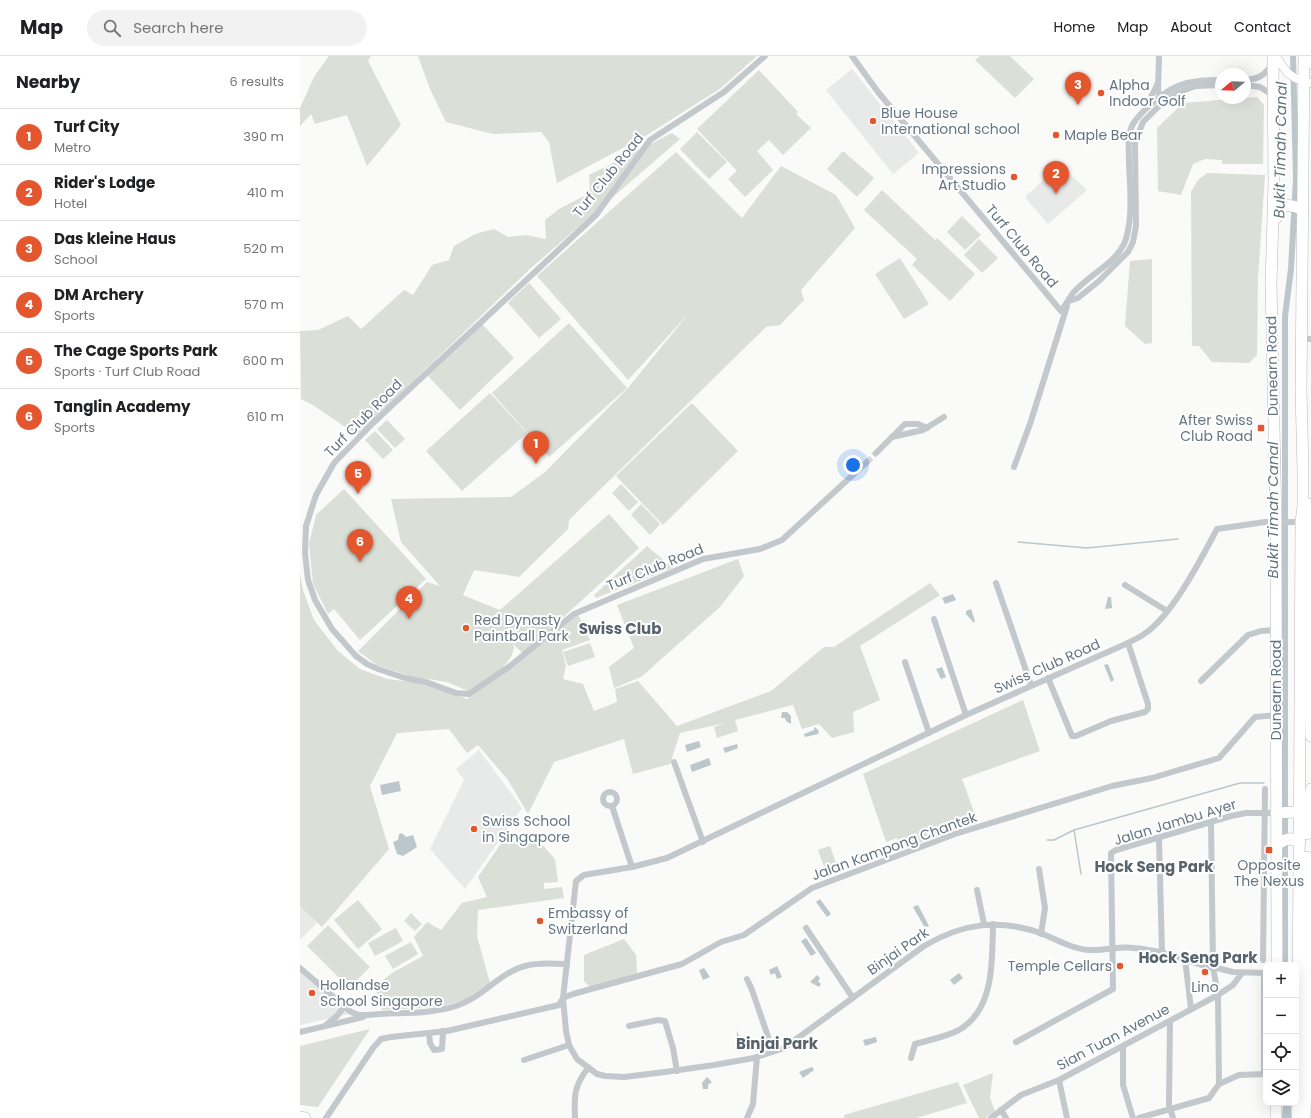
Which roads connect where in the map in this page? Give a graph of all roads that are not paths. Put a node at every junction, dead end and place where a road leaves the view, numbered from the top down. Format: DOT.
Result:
graph roads {
  1 [pos="765,56"];
  2 [pos="852,56"];
  3 [pos="1159,56"];
  4 [pos="1305,56"];
  5 [pos="1274,58"];
  6 [pos="1311,64"];
  7 [pos="1251,79"];
  8 [pos="1215,80"];
  9 [pos="1304,81"];
  10 [pos="1158,82"];
  11 [pos="1215,85"];
  12 [pos="1251,86"];
  13 [pos="1274,96"];
  14 [pos="1161,100"];
  15 [pos="1308,101"];
  16 [pos="1144,110"];
  17 [pos="1308,170"];
  18 [pos="1274,183"];
  19 [pos="1294,205"];
  20 [pos="1088,280"];
  21 [pos="1271,283"];
  22 [pos="1093,286"];
  23 [pos="1069,301"];
  24 [pos="1306,339"];
  25 [pos="944,417"];
  26 [pos="902,427"];
  27 [pos="927,428"];
  28 [pos="913,432"];
  29 [pos="891,437"];
  30 [pos="876,453"];
  31 [pos="867,462"];
  32 [pos="1014,467"];
  33 [pos="1278,522"];
  34 [pos="1304,522"];
  35 [pos="996,583"];
  36 [pos="1125,585"];
  37 [pos="1167,611"];
  38 [pos="934,619"];
  39 [pos="1276,630"];
  40 [pos="1128,643"];
  41 [pos="905,662"];
  42 [pos="1310,676"];
  43 [pos="1048,678"];
  44 [pos="1201,680"];
  45 [pos="1031,685"];
  46 [pos="966,715"];
  47 [pos="1277,715"];
  48 [pos="929,733"];
  49 [pos="1311,733"];
  50 [pos="1311,736"];
  51 [pos="1299,742"];
  52 [pos="674,762"];
  53 [pos="1265,789"];
  54 [pos="1311,789"];
  55 [pos="612,806"];
  56 [pos="1300,809"];
  57 [pos="1270,813"];
  58 [pos="1212,822"];
  59 [pos="1159,838"];
  60 [pos="703,842"];
  61 [pos="1300,843"];
  62 [pos="1277,845"];
  63 [pos="632,867"];
  64 [pos="1039,869"];
  65 [pos="576,881"];
  66 [pos="977,890"];
  67 [pos="984,924"];
  68 [pos="993,924"];
  69 [pos="806,928"];
  70 [pos="1041,934"];
  71 [pos="1113,949"];
  72 [pos="1162,953"];
  73 [pos="1303,958"];
  74 [pos="1185,959"];
  75 [pos="1263,960"];
  76 [pos="1277,962"];
  77 [pos="567,964"];
  78 [pos="300,968"];
  79 [pos="1213,968"];
  80 [pos="1242,973"];
  81 [pos="1263,973"];
  82 [pos="747,980"];
  83 [pos="1218,995"];
  84 [pos="563,998"];
  85 [pos="853,998"];
  86 [pos="1265,998"];
  87 [pos="344,1007"];
  88 [pos="1191,1009"];
  89 [pos="368,1015"];
  90 [pos="1170,1021"];
  91 [pos="326,1025"];
  92 [pos="629,1026"];
  93 [pos="443,1031"];
  94 [pos="300,1032"];
  95 [pos="429,1033"];
  96 [pos="1016,1042"];
  97 [pos="569,1045"];
  98 [pos="1123,1047"];
  99 [pos="773,1051"];
  100 [pos="757,1057"];
  101 [pos="911,1058"];
  102 [pos="524,1060"];
  103 [pos="588,1068"];
  104 [pos="676,1070"];
  105 [pos="1265,1070"];
  106 [pos="1263,1074"];
  107 [pos="1059,1080"];
  108 [pos="1219,1084"];
  109 [pos="1276,1106"];
  110 [pos="1170,1109"];
  111 [pos="1001,1110"];
  112 [pos="300,1117"];
  113 [pos="305,1118"];
  114 [pos="326,1118"];
  115 [pos="575,1118"];
  116 [pos="747,1118"];
  117 [pos="991,1118"];
  118 [pos="1006,1118"];
  119 [pos="1067,1118"];
  120 [pos="1133,1118"];
  121 [pos="1139,1118"];
  122 [pos="1173,1118"];
  123 [pos="1276,1118"];
  124 [pos="1296,1118"];
  125 [pos="1305,1118"];
  1 -- 31 [label="street, Turf Club Road"];
  2 -- 23 [label="street, Turf Club Road"];
  3 -- 10 [label="street"];
  4 -- 6 [label="main road"];
  4 -- 9 [label="highway"];
  5 -- 7 [label="street"];
  5 -- 9 [label="main road"];
  5 -- 13 [label="highway, Dunearn Road"];
  8 -- 14 [label="street, Turf Club Road"];
  9 -- 15 [label="highway"];
  10 -- 14 [label="street"];
  10 -- 16 [label="street"];
  11 -- 14 [label="street, Turf Club Road"];
  12 -- 13 [label="street"];
  13 -- 18 [label="highway, Dunearn Road"];
  14 -- 16 [label="street, Turf Club Road"];
  14 -- 22 [label="street, Turf Club Road"];
  15 -- 17 [label="highway"];
  16 -- 20 [label="street, Turf Club Road"];
  17 -- 19 [label="highway"];
  18 -- 19 [label="highway"];
  18 -- 21 [label="highway, Dunearn Road"];
  19 -- 21 [label="highway"];
  19 -- 24 [label="highway"];
  20 -- 22 [label="street"];
  20 -- 23 [label="street, Turf Club Road"];
  21 -- 33 [label="highway, Dunearn Road"];
  22 -- 23 [label="street, Turf Club Road"];
  23 -- 32 [label="street, Turf Club Road"];
  24 -- 34 [label="highway"];
  25 -- 27 [label="street"];
  26 -- 27 [label="street"];
  26 -- 28 [label="street"];
  26 -- 29 [label="street"];
  27 -- 28 [label="street"];
  28 -- 29 [label="street"];
  29 -- 30 [label="street"];
  33 -- 34 [label="street"];
  33 -- 37 [label="street, Swiss Club Road"];
  33 -- 39 [label="highway, Dunearn Road"];
  34 -- 42 [label="highway"];
  34 -- 51 [label="highway"];
  35 -- 45 [label="street"];
  36 -- 37 [label="street"];
  37 -- 40 [label="street, Swiss Club Road"];
  38 -- 46 [label="street"];
  39 -- 44 [label="street"];
  39 -- 47 [label="highway, Dunearn Road"];
  40 -- 43 [label="street, Swiss Club Road"];
  40 -- 43 [label="street"];
  41 -- 48 [label="street"];
  42 -- 49 [label="highway"];
  43 -- 45 [label="street, Swiss Club Road"];
  45 -- 46 [label="street, Swiss Club Road"];
  46 -- 48 [label="street, Swiss Club Road"];
  47 -- 57 [label="highway, Dunearn Road"];
  47 -- 84 [label="street, Jalan Kampong Chantek"];
  48 -- 60 [label="street, Swiss Club Road"];
  49 -- 50 [label="highway"];
  49 -- 51 [label="highway"];
  51 -- 56 [label="highway"];
  52 -- 60 [label="street"];
  53 -- 57 [label="street, Dunearn Road"];
  54 -- 73 [label="highway"];
  55 -- 63 [label="street"];
  56 -- 57 [label="highway"];
  56 -- 61 [label="highway"];
  57 -- 58 [label="street, Jalan Jambu Ayer"];
  57 -- 62 [label="highway, Dunearn Road"];
  57 -- 75 [label="street, Dunearn Road"];
  58 -- 59 [label="street, Jalan Jambu Ayer"];
  58 -- 79 [label="street"];
  59 -- 71 [label="street, Jalan Jambu Ayer"];
  59 -- 72 [label="street"];
  60 -- 63 [label="street, Swiss Club Road"];
  61 -- 62 [label="highway"];
  61 -- 73 [label="highway"];
  62 -- 76 [label="highway, Dunearn Road"];
  63 -- 65 [label="street, Swiss Club Road"];
  64 -- 70 [label="street"];
  65 -- 77 [label="street, Binjai Park"];
  66 -- 67 [label="street"];
  67 -- 68 [label="street, Binjai Park"];
  67 -- 85 [label="street, Binjai Park"];
  68 -- 70 [label="street, Binjai Park"];
  68 -- 101 [label="street"];
  69 -- 85 [label="street"];
  70 -- 71 [label="street, Binjai Park"];
  71 -- 72 [label="street, Binjai Park"];
  71 -- 96 [label="street, Jalan Jambu Ayer"];
  72 -- 74 [label="street, Binjai Park"];
  73 -- 124 [label="highway"];
  73 -- 125 [label="highway"];
  74 -- 79 [label="street, Binjai Park"];
  74 -- 88 [label="street"];
  77 -- 84 [label="street, Binjai Park"];
  77 -- 89 [label="street"];
  78 -- 87 [label="street"];
  79 -- 80 [label="street, Binjai Park"];
  79 -- 83 [label="street"];
  80 -- 81 [label="street, Binjai Park"];
  80 -- 83 [label="street, Sian Tuan Avenue"];
  82 -- 99 [label="street"];
  83 -- 88 [label="street, Sian Tuan Avenue"];
  83 -- 108 [label="street"];
  84 -- 93 [label="street, Jalan Kampong Chantek"];
  84 -- 97 [label="street, Binjai Park"];
  85 -- 99 [label="street, Binjai Park"];
  86 -- 105 [label="street"];
  87 -- 89 [label="street"];
  87 -- 91 [label="street"];
  88 -- 90 [label="street, Sian Tuan Avenue"];
  89 -- 91 [label="street"];
  90 -- 98 [label="street, Sian Tuan Avenue"];
  90 -- 110 [label="street"];
  91 -- 94 [label="street"];
  92 -- 104 [label="street"];
  93 -- 95 [label="street, Jalan Kampong Chantek"];
  93 -- 95 [label="street"];
  95 -- 114 [label="street, Jalan Kampong Chantek"];
  97 -- 102 [label="street"];
  97 -- 103 [label="street, Binjai Park"];
  98 -- 107 [label="street, Sian Tuan Avenue"];
  98 -- 120 [label="street"];
  99 -- 100 [label="street, Binjai Park"];
  100 -- 104 [label="street, Binjai Park"];
  100 -- 116 [label="street"];
  103 -- 104 [label="street, Binjai Park"];
  103 -- 115 [label="street"];
  106 -- 108 [label="street"];
  107 -- 111 [label="street, Sian Tuan Avenue"];
  107 -- 119 [label="street"];
  108 -- 110 [label="street"];
  109 -- 123 [label="highway"];
  110 -- 121 [label="street"];
  110 -- 122 [label="street"];
  111 -- 117 [label="street, Sian Tuan Avenue"];
  111 -- 118 [label="street"];
  112 -- 113 [label="highway"];
}
